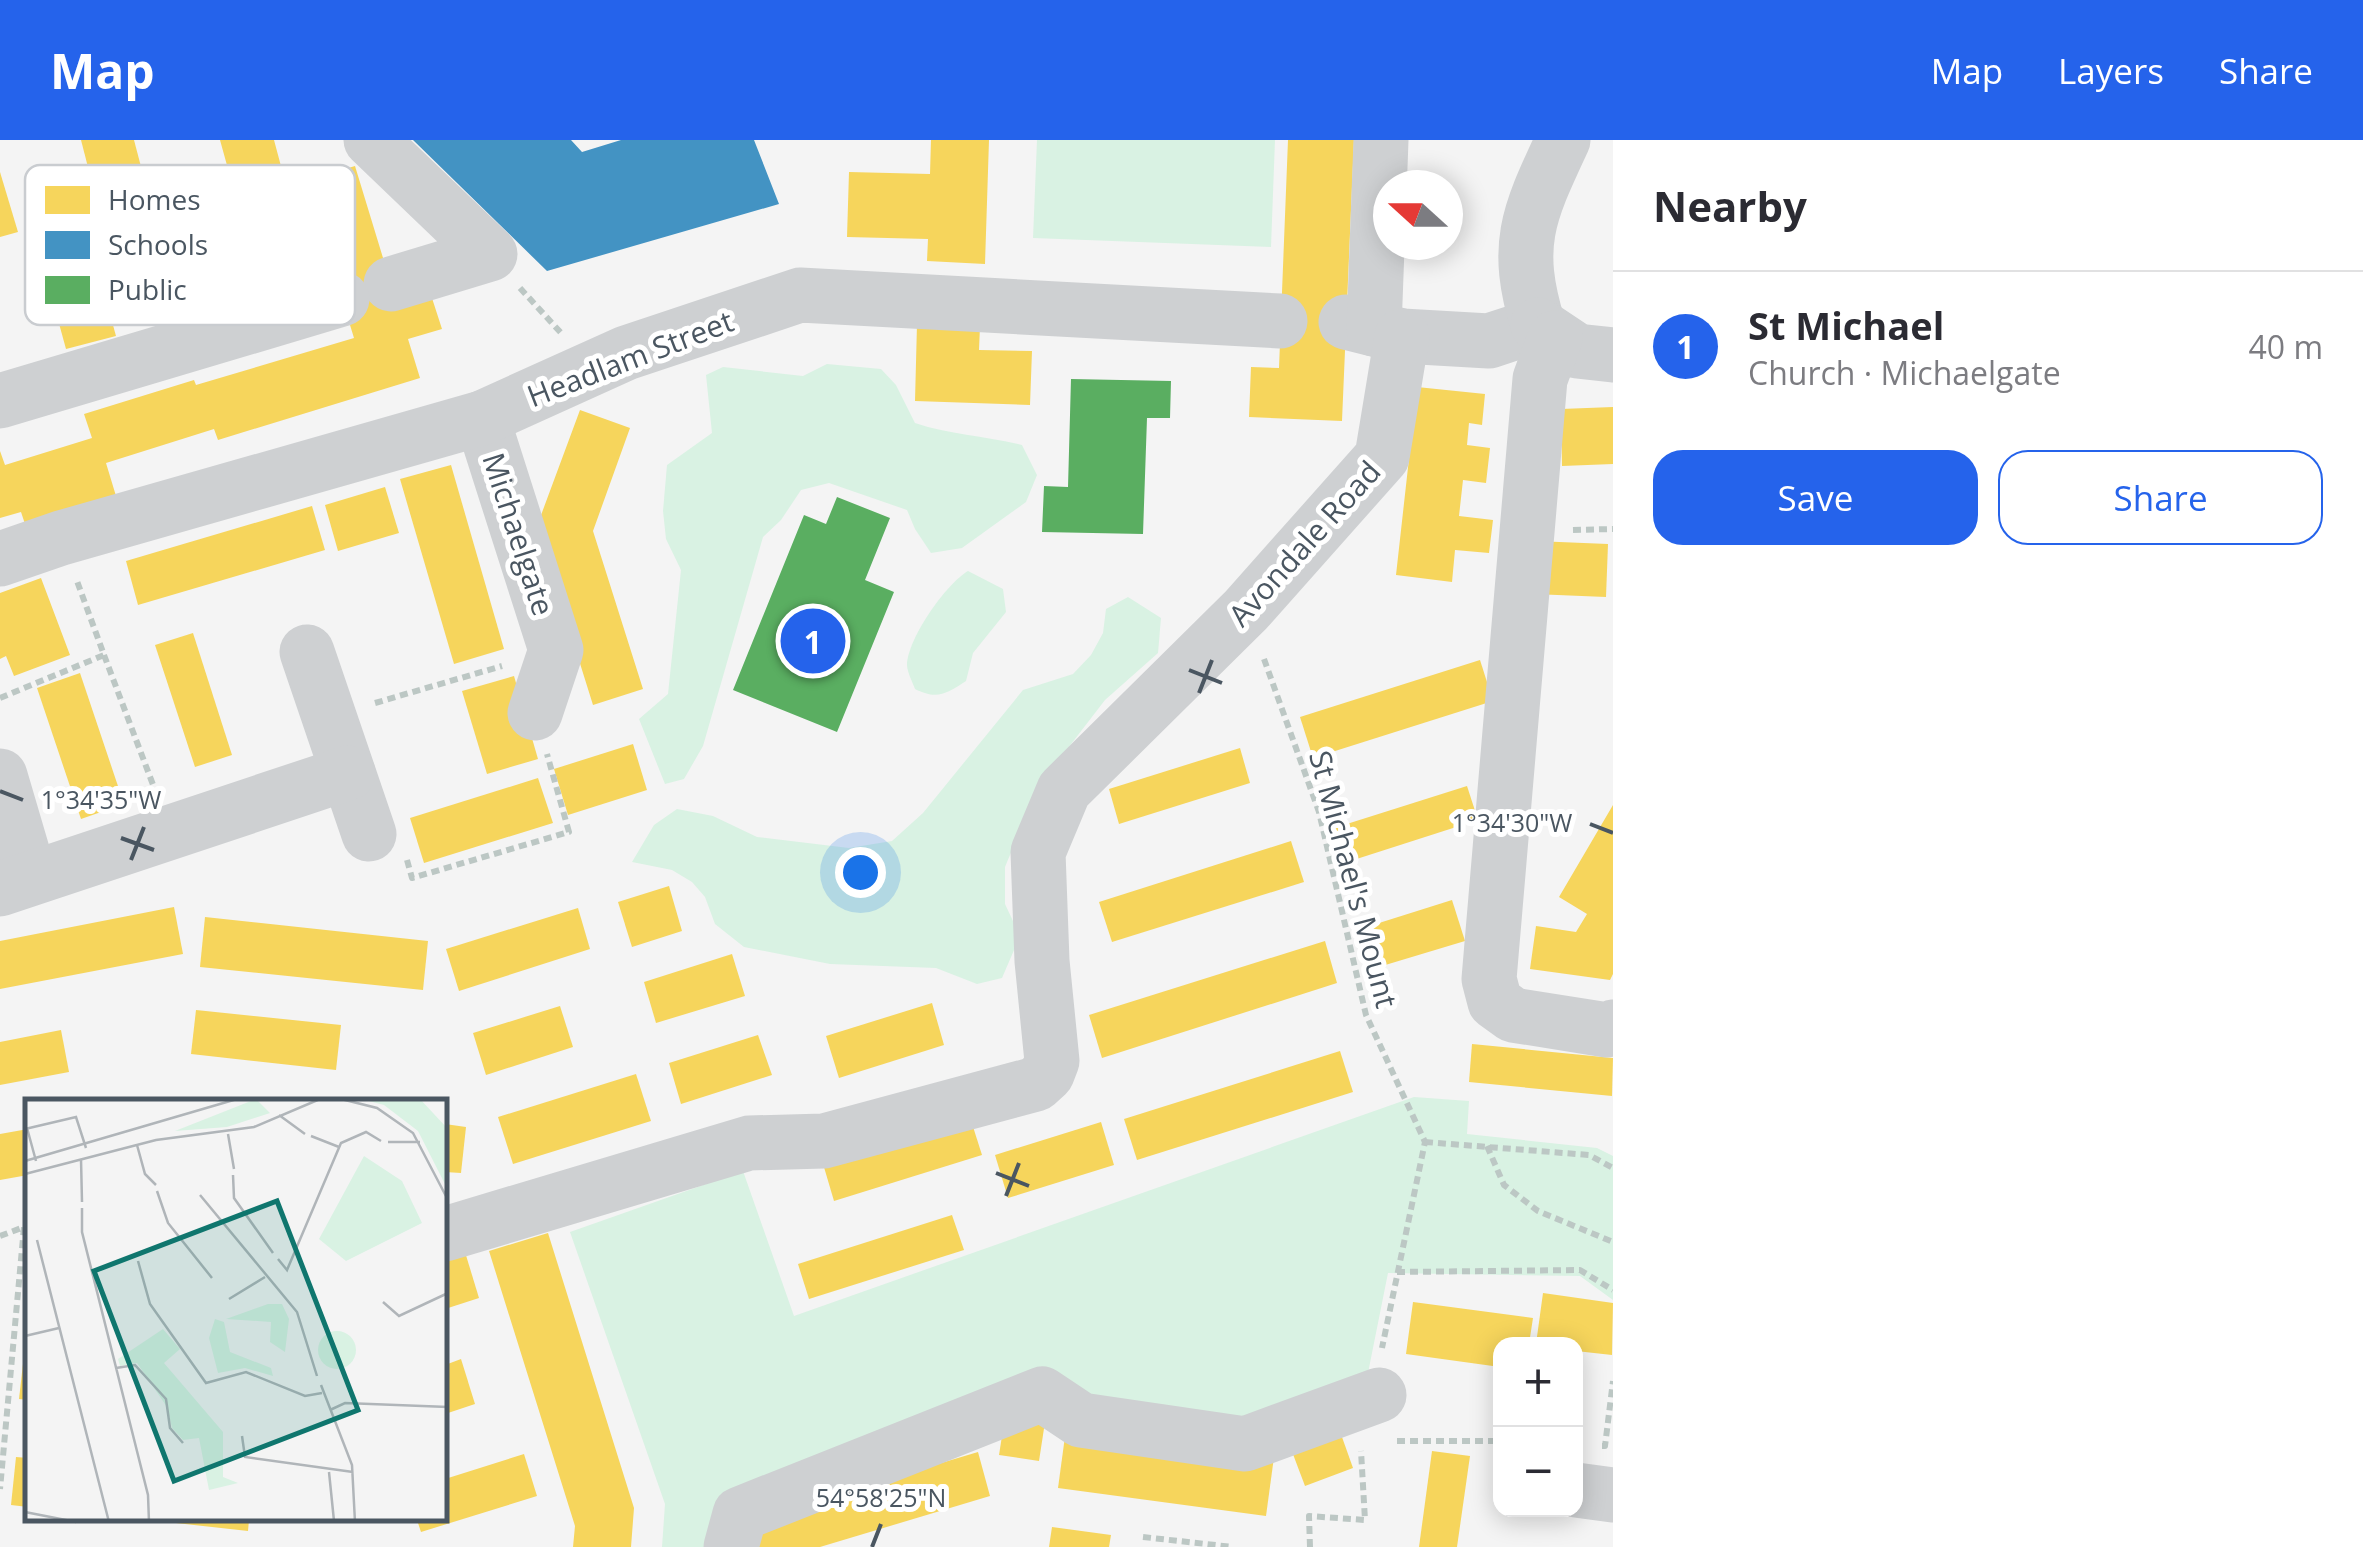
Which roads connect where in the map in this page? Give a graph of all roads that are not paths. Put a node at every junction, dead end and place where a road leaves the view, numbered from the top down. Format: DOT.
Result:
graph roads {
  1 [pos="371,140"];
  2 [pos="1381,140"];
  3 [pos="1563,140"];
  4 [pos="355,294"];
  5 [pos="1280,321"];
  6 [pos="253,325"];
  7 [pos="1374,329"];
  8 [pos="1547,331"];
  9 [pos="1613,355"];
  10 [pos="0,401"];
  11 [pos="482,418"];
  12 [pos="0,559"];
  13 [pos="308,652"];
  14 [pos="535,713"];
  15 [pos="348,773"];
  16 [pos="0,776"];
  17 [pos="388,846"];
  18 [pos="15,884"];
  19 [pos="1613,1027"];
  20 [pos="448,1233"];
  21 [pos="1370,1417"];
  22 [pos="1583,1468"];
  23 [pos="1613,1495"];
  24 [pos="731,1547"];
  1 -- 4 [label="street"];
  2 -- 7 [label="street, Avondale Road"];
  3 -- 8 [label="street"];
  5 -- 11 [label="street, Headlam Street"];
  6 -- 10 [label="street"];
  7 -- 8 [label="street"];
  7 -- 20 [label="street, Avondale Road"];
  8 -- 9 [label="street"];
  8 -- 19 [label="street"];
  11 -- 12 [label="street, Headlam Street"];
  11 -- 14 [label="street, Michaelgate"];
  13 -- 15 [label="street"];
  15 -- 17 [label="street"];
  15 -- 18 [label="street"];
  16 -- 18 [label="street"];
  21 -- 24 [label="street"];
  22 -- 23 [label="street"];
}
